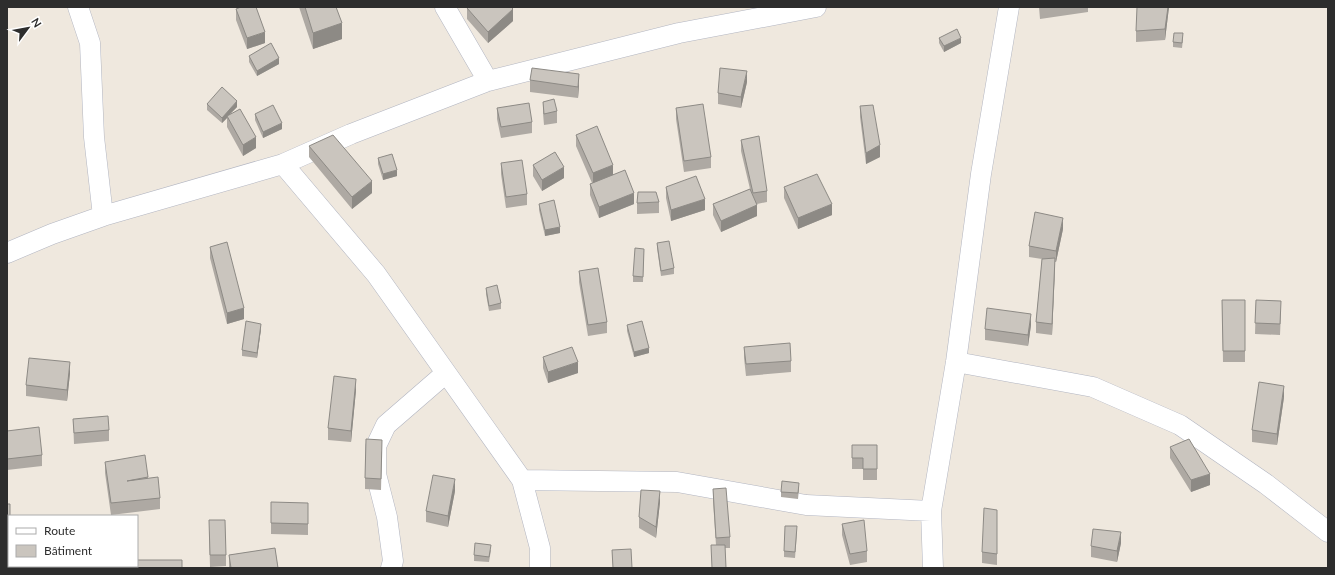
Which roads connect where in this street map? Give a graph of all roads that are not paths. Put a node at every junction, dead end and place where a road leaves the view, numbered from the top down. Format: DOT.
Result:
graph roads {
  1 [pos="78,7"];
  2 [pos="445,7"];
  3 [pos="816,7"];
  4 [pos="1009,7"];
  5 [pos="488,81"];
  6 [pos="283,164"];
  7 [pos="103,216"];
  8 [pos="7,253"];
  9 [pos="956,362"];
  10 [pos="446,373"];
  11 [pos="522,480"];
  12 [pos="931,511"];
  13 [pos="1328,532"];
  14 [pos="391,568"];
  15 [pos="540,568"];
  16 [pos="933,568"];
  1 -- 7 [label="street"];
  2 -- 5 [label="street"];
  3 -- 5 [label="street"];
  4 -- 9 [label="street"];
  5 -- 6 [label="street"];
  6 -- 7 [label="street"];
  6 -- 10 [label="street"];
  7 -- 8 [label="street"];
  9 -- 12 [label="street"];
  9 -- 13 [label="street"];
  10 -- 11 [label="street"];
  10 -- 14 [label="street"];
  11 -- 12 [label="street"];
  11 -- 15 [label="street"];
  12 -- 16 [label="street"];
}
